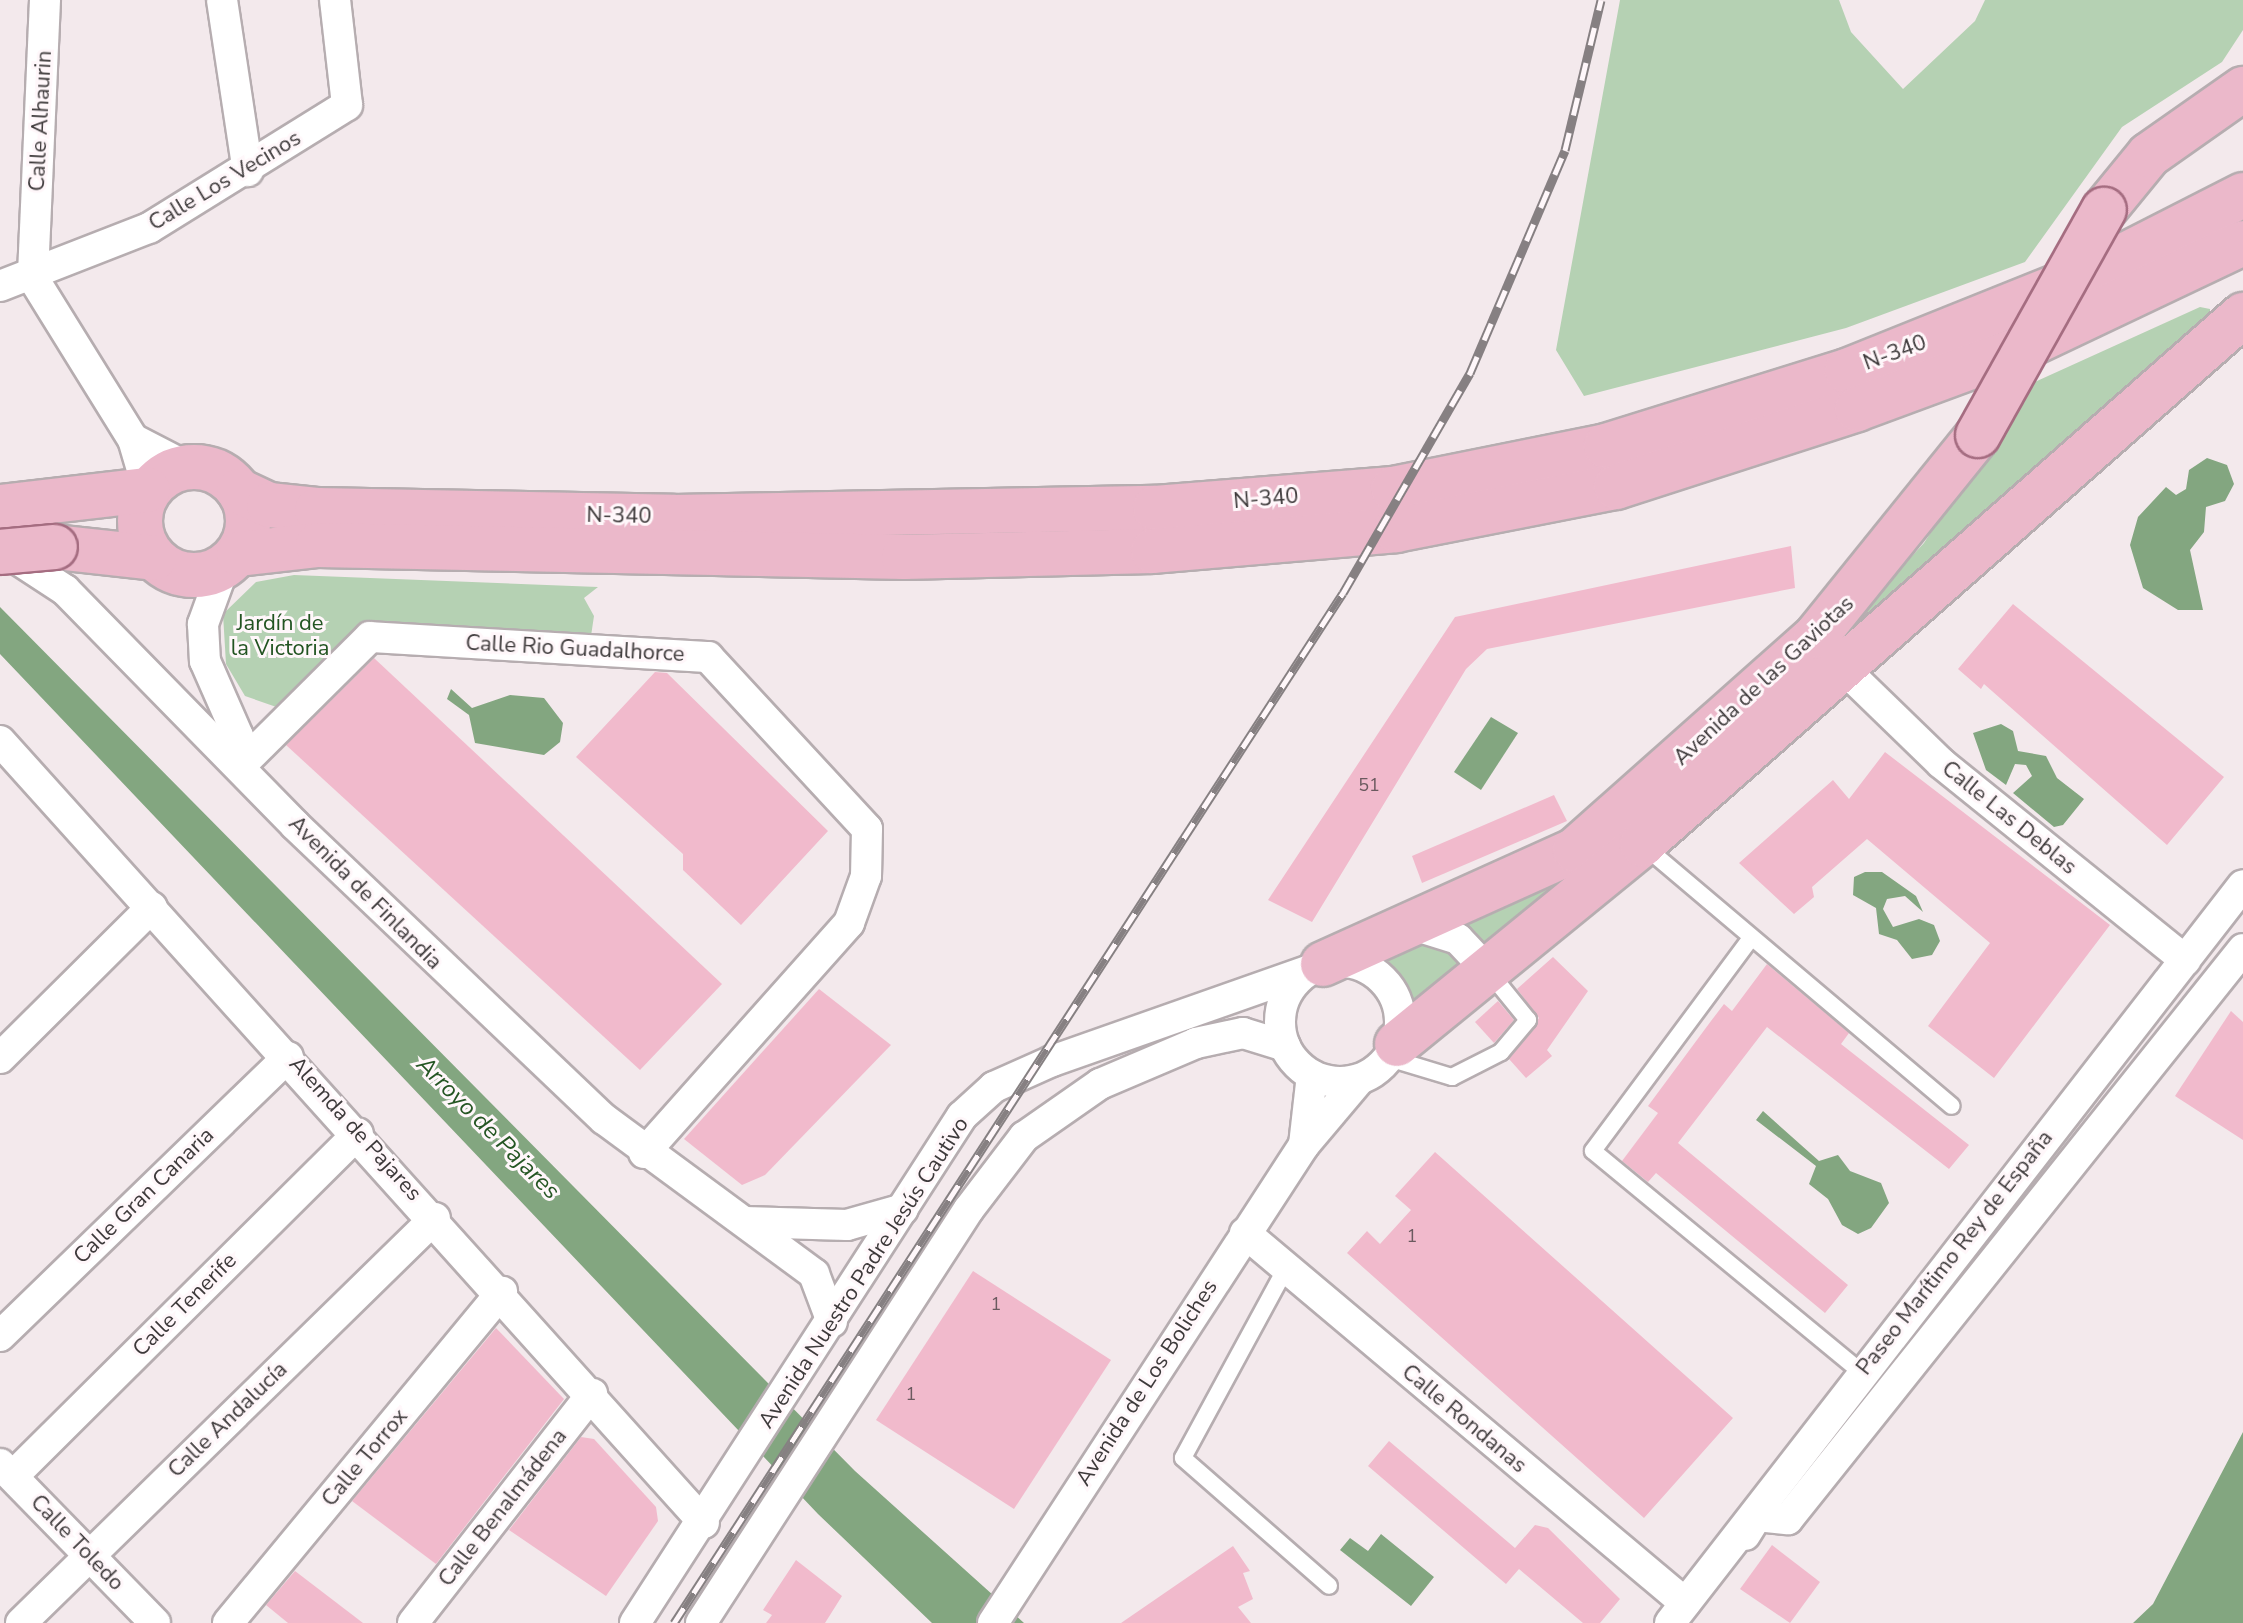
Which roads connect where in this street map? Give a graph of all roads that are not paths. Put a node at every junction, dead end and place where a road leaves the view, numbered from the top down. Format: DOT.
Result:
graph roads {
  1 [pos="45,0"];
  2 [pos="222,0"];
  3 [pos="335,0"];
  4 [pos="2243,89"];
  5 [pos="248,171"];
  6 [pos="2243,195"];
  7 [pos="2243,243"];
  8 [pos="33,278"];
  9 [pos="0,286"];
  10 [pos="2243,315"];
  11 [pos="133,439"];
  12 [pos="187,467"];
  13 [pos="148,490"];
  14 [pos="239,491"];
  15 [pos="6,506"];
  16 [pos="0,550"];
  17 [pos="154,558"];
  18 [pos="231,562"];
  19 [pos="1842,667"];
  20 [pos="0,741"];
  21 [pos="240,766"];
  22 [pos="1642,844"];
  23 [pos="2243,885"];
  24 [pos="152,907"];
  25 [pos="1413,925"];
  26 [pos="1751,938"];
  27 [pos="2243,949"];
  28 [pos="2185,960"];
  29 [pos="1315,968"];
  30 [pos="1489,972"];
  31 [pos="6,1039"];
  32 [pos="1285,1046"];
  33 [pos="1393,1051"];
  34 [pos="288,1057"];
  35 [pos="1312,1075"];
  36 [pos="1359,1080"];
  37 [pos="1952,1106"];
  38 [pos="358,1133"];
  39 [pos="1304,1145"];
  40 [pos="644,1153"];
  41 [pos="903,1209"];
  42 [pos="435,1218"];
  43 [pos="745,1222"];
  44 [pos="1245,1233"];
  45 [pos="1286,1268"];
  46 [pos="502,1292"];
  47 [pos="832,1322"];
  48 [pos="0,1336"];
  49 [pos="1861,1372"];
  50 [pos="592,1394"];
  51 [pos="6,1470"];
  52 [pos="704,1523"];
  53 [pos="89,1556"];
  54 [pos="1329,1586"];
  55 [pos="1681,1616"];
  56 [pos="21,1623"];
  57 [pos="155,1623"];
  58 [pos="228,1623"];
  59 [pos="413,1623"];
  60 [pos="635,1623"];
  61 [pos="701,1623"];
  62 [pos="993,1623"];
  1 -- 8 [label="street, Calle Alhaurin"];
  2 -- 5 [label="street"];
  3 -- 5 [label="street, Calle Los Vecinos"];
  4 -- 25 [label="main road, Avenida de las Gaviotas, bridge"];
  5 -- 8 [label="street, Calle Los Vecinos"];
  6 -- 14 [label="main road, N-340"];
  7 -- 18 [label="main road, N-340"];
  8 -- 9 [label="street, Calle Los Vecinos"];
  8 -- 11 [label="street"];
  10 -- 19 [label="main road, Avenida de las Gaviotas"];
  11 -- 12 [label="street"];
  11 -- 13 [label="street"];
  12 -- 13 [label="main road"];
  12 -- 14 [label="main road, N-340"];
  13 -- 15 [label="main road"];
  13 -- 17 [label="main road"];
  14 -- 18 [label="main road"];
  16 -- 17 [label="main road, N-340, bridge"];
  16 -- 21 [label="street, Avenida de Finlandia"];
  17 -- 18 [label="main road, N-340"];
  18 -- 21 [label="street"];
  19 -- 22 [label="main road, Avenida de las Gaviotas"];
  19 -- 28 [label="street, Calle Las Deblas"];
  20 -- 24 [label="street, Alemda de Pajares"];
  21 -- 40 [label="street, Avenida de Finlandia"];
  21 -- 40 [label="street, Calle Rio Guadalhorce"];
  22 -- 26 [label="lane"];
  22 -- 30 [label="main road, Avenida de las Gaviotas"];
  23 -- 28 [label="street, Paseo Marítimo Rey de España"];
  24 -- 31 [label="street"];
  24 -- 34 [label="street, Alemda de Pajares"];
  25 -- 29 [label="main road, Avenida de las Gaviotas"];
  25 -- 30 [label="street"];
  26 -- 37 [label="lane"];
  26 -- 49 [label="lane"];
  27 -- 55 [label="street"];
  28 -- 49 [label="street, Paseo Marítimo Rey de España"];
  29 -- 32 [label="street"];
  29 -- 33 [label="street"];
  29 -- 41 [label="street, Avenida Nuestro Padre Jesús Cautivo"];
  30 -- 33 [label="main road, Avenida de las Gaviotas"];
  30 -- 33 [label="lane"];
  32 -- 35 [label="street"];
  32 -- 61 [label="street"];
  33 -- 36 [label="street"];
  34 -- 38 [label="street, Alemda de Pajares"];
  34 -- 48 [label="street, Calle Gran Canaria"];
  35 -- 36 [label="street"];
  35 -- 39 [label="street, Avenida de Los Boliches"];
  36 -- 39 [label="street, Avenida de Los Boliches"];
  38 -- 42 [label="street, Alemda de Pajares"];
  38 -- 51 [label="street, Calle Tenerife"];
  39 -- 44 [label="street, Avenida de Los Boliches"];
  40 -- 43 [label="street, Avenida de Finlandia"];
  41 -- 43 [label="street"];
  41 -- 47 [label="street, Avenida Nuestro Padre Jesús Cautivo"];
  42 -- 46 [label="street, Alemda de Pajares"];
  42 -- 53 [label="street, Calle Andalucía"];
  43 -- 47 [label="street, Avenida de Finlandia"];
  44 -- 45 [label="street, Calle Rondanas"];
  44 -- 62 [label="street, Avenida de Los Boliches"];
  45 -- 54 [label="lane"];
  45 -- 55 [label="street, Calle Rondanas"];
  46 -- 50 [label="street, Alemda de Pajares"];
  46 -- 58 [label="street, Calle Torrox"];
  47 -- 52 [label="street, Avenida Nuestro Padre Jesús Cautivo"];
  49 -- 55 [label="street, Paseo Marítimo Rey de España"];
  50 -- 52 [label="street, Alemda de Pajares"];
  50 -- 59 [label="street, Calle Benalmádena"];
  51 -- 53 [label="street, Calle Toledo"];
  52 -- 60 [label="street, Avenida Nuestro Padre Jesús Cautivo"];
  53 -- 56 [label="street, Calle Andalucía"];
  53 -- 57 [label="street, Calle Toledo"];
}
